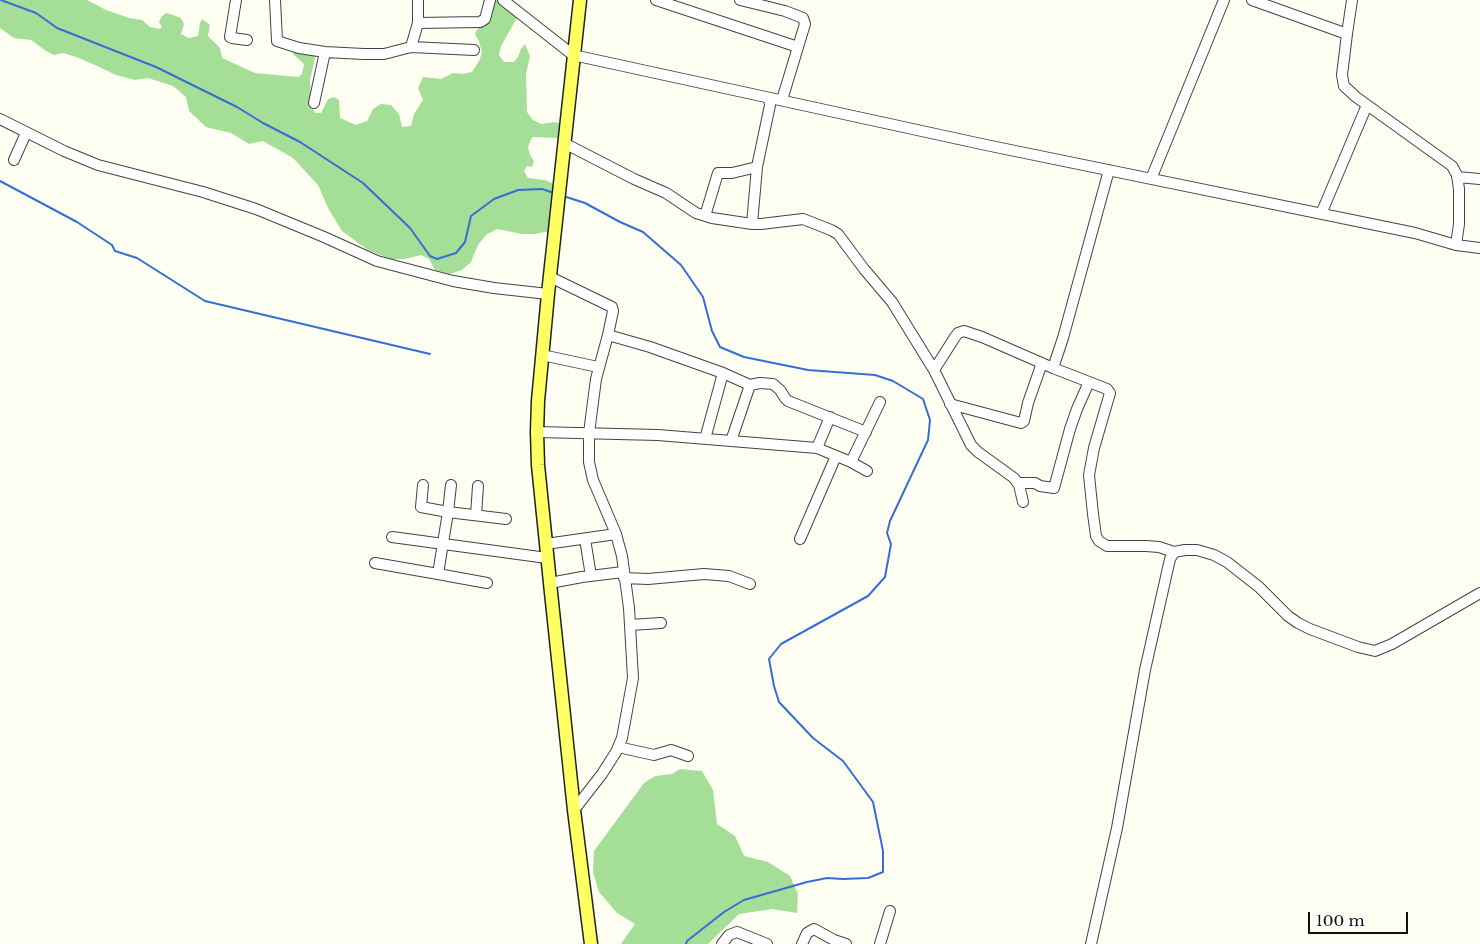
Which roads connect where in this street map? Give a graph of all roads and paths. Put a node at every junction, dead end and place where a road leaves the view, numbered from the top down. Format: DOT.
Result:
graph roads {
  1 [pos="236,0"];
  2 [pos="275,0"];
  3 [pos="418,0"];
  4 [pos="490,0"];
  5 [pos="504,0"];
  6 [pos="580,0"];
  7 [pos="656,0"];
  8 [pos="740,0"];
  9 [pos="1224,0"];
  10 [pos="1252,0"];
  11 [pos="1352,0"];
  12 [pos="418,23"];
  13 [pos="1346,34"];
  14 [pos="247,40"];
  15 [pos="798,46"];
  16 [pos="411,48"];
  17 [pos="474,50"];
  18 [pos="325,52"];
  19 [pos="573,55"];
  20 [pos="770,98"];
  21 [pos="782,100"];
  22 [pos="314,103"];
  23 [pos="1368,105"];
  24 [pos="0,120"];
  25 [pos="26,133"];
  26 [pos="564,143"];
  27 [pos="14,160"];
  28 [pos="757,167"];
  29 [pos="1109,170"];
  30 [pos="1457,178"];
  31 [pos="1151,179"];
  32 [pos="1480,179"];
  33 [pos="1321,214"];
  34 [pos="706,216"];
  35 [pos="752,224"];
  36 [pos="1456,244"];
  37 [pos="1480,248"];
  38 [pos="550,277"];
  39 [pos="548,294"];
  40 [pos="608,335"];
  41 [pos="542,355"];
  42 [pos="1042,363"];
  43 [pos="598,367"];
  44 [pos="1053,368"];
  45 [pos="934,370"];
  46 [pos="723,373"];
  47 [pos="1090,382"];
  48 [pos="750,385"];
  49 [pos="880,402"];
  50 [pos="950,404"];
  51 [pos="830,417"];
  52 [pos="538,432"];
  53 [pos="866,432"];
  54 [pos="589,433"];
  55 [pos="705,439"];
  56 [pos="731,441"];
  57 [pos="817,448"];
  58 [pos="836,456"];
  59 [pos="852,462"];
  60 [pos="867,471"];
  61 [pos="1018,483"];
  62 [pos="422,486"];
  63 [pos="451,486"];
  64 [pos="478,486"];
  65 [pos="1023,502"];
  66 [pos="448,512"];
  67 [pos="476,515"];
  68 [pos="506,519"];
  69 [pos="616,534"];
  70 [pos="392,537"];
  71 [pos="585,539"];
  72 [pos="800,539"];
  73 [pos="546,544"];
  74 [pos="443,545"];
  75 [pos="1174,552"];
  76 [pos="547,558"];
  77 [pos="375,563"];
  78 [pos="438,574"];
  79 [pos="624,575"];
  80 [pos="590,576"];
  81 [pos="487,583"];
  82 [pos="550,583"];
  83 [pos="750,584"];
  84 [pos="1480,593"];
  85 [pos="661,624"];
  86 [pos="630,625"];
  87 [pos="618,747"];
  88 [pos="688,756"];
  89 [pos="574,810"];
  90 [pos="890,912"];
  91 [pos="592,944"];
  92 [pos="722,944"];
  93 [pos="767,944"];
  94 [pos="802,944"];
  95 [pos="846,944"];
  96 [pos="880,944"];
  97 [pos="1091,944"];
  1 -- 14 [label="street"];
  2 -- 18 [label="street"];
  3 -- 12 [label="street"];
  4 -- 12 [label="street"];
  5 -- 19 [label="street"];
  6 -- 19 [label="main road"];
  7 -- 15 [label="street"];
  8 -- 15 [label="street"];
  9 -- 31 [label="street"];
  10 -- 13 [label="street"];
  11 -- 13 [label="street"];
  12 -- 16 [label="street"];
  13 -- 23 [label="street"];
  15 -- 21 [label="street"];
  16 -- 17 [label="street"];
  16 -- 18 [label="street"];
  18 -- 22 [label="street"];
  19 -- 20 [label="street"];
  19 -- 26 [label="main road"];
  20 -- 21 [label="street"];
  20 -- 28 [label="street"];
  21 -- 29 [label="street"];
  23 -- 30 [label="street"];
  23 -- 33 [label="street"];
  24 -- 25 [label="street"];
  25 -- 27 [label="street"];
  25 -- 39 [label="street"];
  26 -- 34 [label="street"];
  26 -- 38 [label="main road"];
  28 -- 34 [label="street"];
  28 -- 35 [label="street"];
  29 -- 31 [label="street"];
  29 -- 44 [label="street"];
  30 -- 32 [label="street"];
  30 -- 36 [label="street"];
  31 -- 33 [label="street"];
  33 -- 36 [label="street"];
  34 -- 35 [label="street"];
  35 -- 45 [label="street"];
  36 -- 37 [label="street"];
  38 -- 39 [label="main road"];
  38 -- 40 [label="street"];
  39 -- 41 [label="main road"];
  40 -- 43 [label="street"];
  40 -- 46 [label="street"];
  41 -- 43 [label="street"];
  41 -- 52 [label="main road"];
  42 -- 44 [label="street"];
  42 -- 45 [label="street"];
  42 -- 50 [label="street"];
  43 -- 54 [label="street"];
  44 -- 47 [label="street"];
  45 -- 50 [label="street"];
  46 -- 48 [label="street"];
  46 -- 55 [label="street"];
  47 -- 61 [label="street"];
  47 -- 75 [label="street"];
  48 -- 51 [label="street"];
  48 -- 56 [label="street"];
  49 -- 53 [label="street"];
  50 -- 61 [label="street"];
  51 -- 53 [label="street"];
  51 -- 57 [label="street"];
  52 -- 54 [label="street"];
  52 -- 73 [label="main road"];
  53 -- 59 [label="street"];
  54 -- 55 [label="street"];
  54 -- 69 [label="street"];
  55 -- 56 [label="street"];
  56 -- 57 [label="street"];
  57 -- 58 [label="street"];
  58 -- 59 [label="street"];
  58 -- 72 [label="street"];
  59 -- 60 [label="street"];
  61 -- 65 [label="street"];
  62 -- 66 [label="street"];
  63 -- 66 [label="street"];
  64 -- 67 [label="street"];
  66 -- 67 [label="street"];
  66 -- 74 [label="street"];
  67 -- 68 [label="street"];
  69 -- 71 [label="street"];
  69 -- 79 [label="street"];
  70 -- 74 [label="street"];
  71 -- 73 [label="street"];
  71 -- 80 [label="street"];
  73 -- 76 [label="main road"];
  74 -- 76 [label="street"];
  74 -- 78 [label="street"];
  75 -- 84 [label="street"];
  75 -- 97 [label="street"];
  76 -- 82 [label="main road"];
  77 -- 78 [label="street"];
  78 -- 81 [label="street"];
  79 -- 80 [label="street"];
  79 -- 83 [label="street"];
  79 -- 86 [label="street"];
  80 -- 82 [label="street"];
  82 -- 89 [label="main road"];
  85 -- 86 [label="street"];
  86 -- 87 [label="street"];
  87 -- 88 [label="street"];
  87 -- 89 [label="street"];
  89 -- 91 [label="main road"];
  90 -- 96 [label="street"];
  92 -- 93 [label="street"];
  94 -- 95 [label="street"];
}
